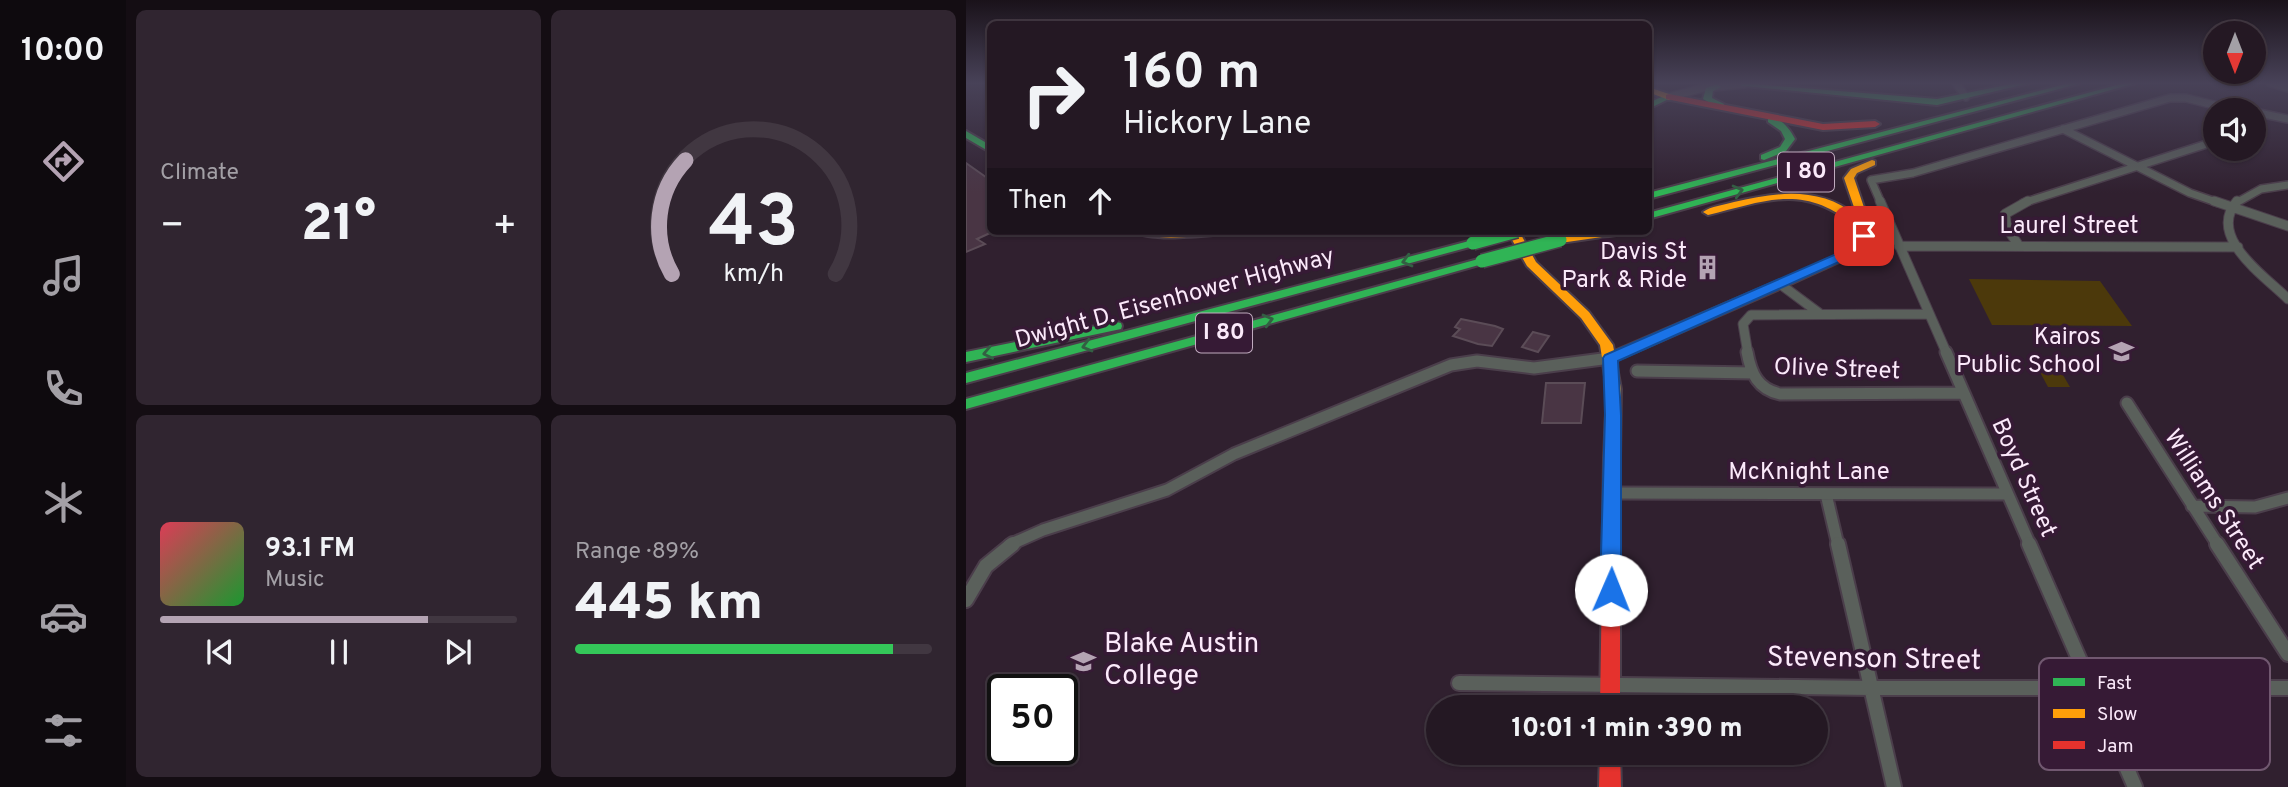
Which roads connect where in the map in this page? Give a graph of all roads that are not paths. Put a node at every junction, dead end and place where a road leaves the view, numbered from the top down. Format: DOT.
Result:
graph roads {
  1 [pos="1769,120"];
  2 [pos="1784,120"];
  3 [pos="1896,120"];
  4 [pos="1937,120"];
  5 [pos="1997,120"];
  6 [pos="2097,120"];
  7 [pos="1963,129"];
  8 [pos="2063,129"];
  9 [pos="966,134"];
  10 [pos="2203,145"];
  11 [pos="987,147"];
  12 [pos="2135,167"];
  13 [pos="2288,185"];
  14 [pos="1673,190"];
  15 [pos="1652,195"];
  16 [pos="2231,208"];
  17 [pos="1652,215"];
  18 [pos="1652,224"];
  19 [pos="2288,226"];
  20 [pos="1864,229"];
  21 [pos="1501,235"];
  22 [pos="1517,235"];
  23 [pos="1578,235"];
  24 [pos="1595,235"];
  25 [pos="1560,240"];
  26 [pos="1899,246"];
  27 [pos="2019,246"];
  28 [pos="2238,247"];
  29 [pos="1780,284"];
  30 [pos="1271,297"];
  31 [pos="2288,299"];
  32 [pos="1819,313"];
  33 [pos="1928,314"];
  34 [pos="1195,341"];
  35 [pos="966,357"];
  36 [pos="1610,358"];
  37 [pos="1637,371"];
  38 [pos="1753,373"];
  39 [pos="966,378"];
  40 [pos="1963,393"];
  41 [pos="2127,403"];
  42 [pos="966,404"];
  43 [pos="966,415"];
  44 [pos="1611,494"];
  45 [pos="1826,494"];
  46 [pos="2007,494"];
  47 [pos="2288,498"];
  48 [pos="2192,506"];
  49 [pos="966,600"];
  50 [pos="2288,654"];
  51 [pos="2079,658"];
  52 [pos="1459,683"];
  53 [pos="1610,685"];
  54 [pos="2039,687"];
  55 [pos="1871,688"];
  56 [pos="2270,688"];
  57 [pos="2288,688"];
  58 [pos="1610,695"];
  59 [pos="1610,765"];
  60 [pos="2128,770"];
  61 [pos="1610,787"];
  62 [pos="1894,787"];
  63 [pos="2135,787"];
  1 -- 14 [label="main road"];
  2 -- 3 [label="main road"];
  4 -- 14 [label="main road, I 80"];
  5 -- 7 [label="main road, I 80"];
  6 -- 8 [label="street"];
  17 -- 7 [label="main road, I 80, one-way"];
  7 -- 20 [label="main road"];
  8 -- 12 [label="street"];
  8 -- 26 [label="street, Boyd Street"];
  9 -- 11 [label="main road"];
  10 -- 12 [label="street"];
  12 -- 16 [label="street"];
  12 -- 27 [label="street"];
  13 -- 16 [label="street"];
  14 -- 15 [label="main road, I 80"];
  16 -- 19 [label="street"];
  16 -- 28 [label="street"];
  18 -- 20 [label="main road"];
  20 -- 29 [label="main road"];
  21 -- 30 [label="main road, Dwight D. Eisenhower Highway / I 80, one-way, bridge"];
  22 -- 36 [label="main road"];
  23 -- 25 [label="main road, Dwight D. Eisenhower Highway / I 80"];
  24 -- 25 [label="main road"];
  34 -- 25 [label="main road, Dwight D. Eisenhower Highway / I 80, one-way, bridge"];
  26 -- 27 [label="street, Laurel Street"];
  26 -- 33 [label="street, Boyd Street"];
  27 -- 28 [label="street, Laurel Street"];
  28 -- 31 [label="street"];
  29 -- 32 [label="street"];
  29 -- 36 [label="main road"];
  30 -- 35 [label="main road, one-way"];
  30 -- 39 [label="main road, Dwight D. Eisenhower Highway / I 80, one-way"];
  32 -- 33 [label="street"];
  32 -- 38 [label="street"];
  33 -- 40 [label="street, Boyd Street"];
  34 -- 42 [label="main road, Dwight D. Eisenhower Highway / I 80"];
  34 -- 43 [label="main road"];
  36 -- 44 [label="main road"];
  36 -- 49 [label="street"];
  37 -- 38 [label="street, Olive Street"];
  38 -- 40 [label="street, Olive Street"];
  40 -- 46 [label="street, Boyd Street"];
  41 -- 48 [label="street, Williams Street"];
  44 -- 45 [label="street, McKnight Lane"];
  44 -- 53 [label="main road"];
  45 -- 46 [label="street, McKnight Lane"];
  45 -- 55 [label="street"];
  46 -- 51 [label="street, Boyd Street"];
  47 -- 48 [label="street"];
  48 -- 50 [label="street, Williams Street"];
  52 -- 53 [label="street, Stevenson Street"];
  53 -- 55 [label="street, Stevenson Street"];
  53 -- 58 [label="main road"];
  54 -- 55 [label="street, Stevenson Street"];
  55 -- 62 [label="street"];
  56 -- 57 [label="street, Stevenson Street"];
  59 -- 61 [label="main road"];
  60 -- 63 [label="street, Boyd Street"];
}
